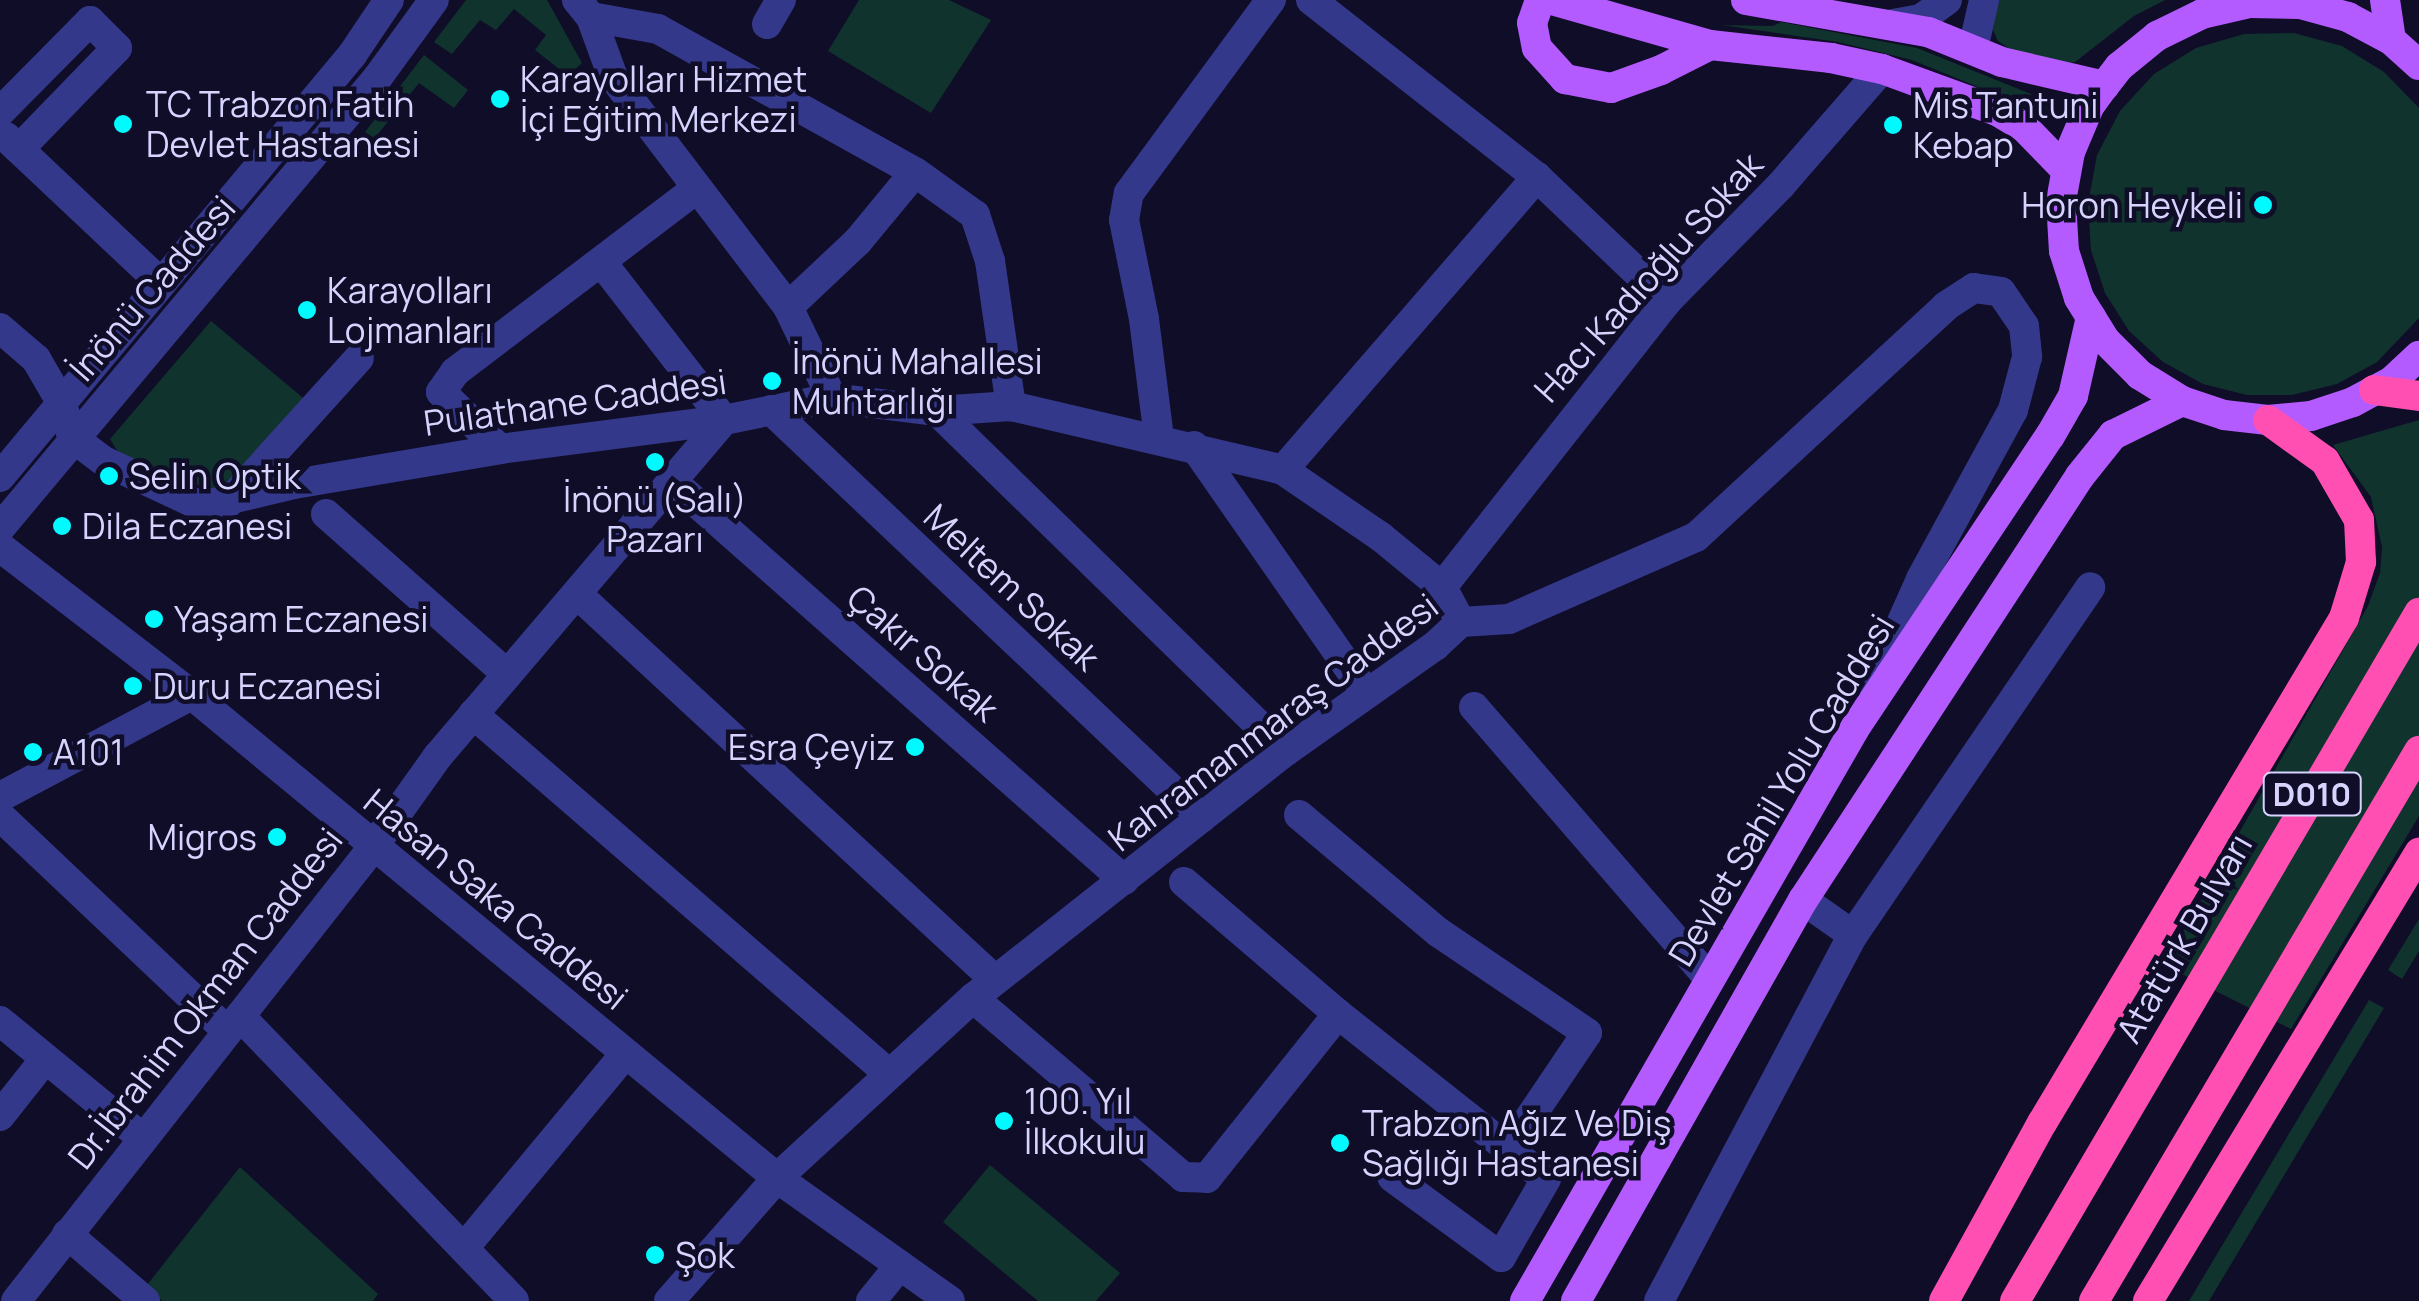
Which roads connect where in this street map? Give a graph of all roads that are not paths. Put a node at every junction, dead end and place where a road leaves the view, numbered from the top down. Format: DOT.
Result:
graph roads {
  1 [pos="389,0"];
  2 [pos="434,0"];
  3 [pos="1271,0"];
  4 [pos="1311,0"];
  5 [pos="1540,0"];
  6 [pos="1552,0"];
  7 [pos="1746,0"];
  8 [pos="1947,0"];
  9 [pos="1984,0"];
  10 [pos="2384,0"];
  11 [pos="2252,2"];
  12 [pos="1778,3"];
  13 [pos="584,8"];
  14 [pos="1893,24"];
  15 [pos="2391,40"];
  16 [pos="1710,45"];
  17 [pos="1973,49"];
  18 [pos="352,55"];
  19 [pos="2419,65"];
  20 [pos="1882,69"];
  21 [pos="378,78"];
  22 [pos="2104,86"];
  23 [pos="0,112"];
  24 [pos="10,140"];
  25 [pos="2066,170"];
  26 [pos="915,172"];
  27 [pos="1536,178"];
  28 [pos="696,189"];
  29 [pos="602,263"];
  30 [pos="160,282"];
  31 [pos="1667,301"];
  32 [pos="788,307"];
  33 [pos="2091,317"];
  34 [pos="0,328"];
  35 [pos="2419,356"];
  36 [pos="360,358"];
  37 [pos="2374,390"];
  38 [pos="2419,396"];
  39 [pos="832,398"];
  40 [pos="2182,401"];
  41 [pos="61,402"];
  42 [pos="1011,406"];
  43 [pos="771,410"];
  44 [pos="937,411"];
  45 [pos="724,420"];
  46 [pos="2268,420"];
  47 [pos="72,438"];
  48 [pos="1159,438"];
  49 [pos="1194,446"];
  50 [pos="500,449"];
  51 [pos="1283,470"];
  52 [pos="0,478"];
  53 [pos="672,481"];
  54 [pos="228,503"];
  55 [pos="326,514"];
  56 [pos="0,528"];
  57 [pos="0,547"];
  58 [pos="1442,587"];
  59 [pos="2090,587"];
  60 [pos="576,594"];
  61 [pos="2419,612"];
  62 [pos="1461,622"];
  63 [pos="507,674"];
  64 [pos="1367,694"];
  65 [pos="192,696"];
  66 [pos="1474,707"];
  67 [pos="473,714"];
  68 [pos="1855,728"];
  69 [pos="1286,751"];
  70 [pos="2419,752"];
  71 [pos="0,796"];
  72 [pos="1300,815"];
  73 [pos="0,816"];
  74 [pos="1202,818"];
  75 [pos="372,847"];
  76 [pos="2419,854"];
  77 [pos="1124,880"];
  78 [pos="1184,882"];
  79 [pos="1803,900"];
  80 [pos="1854,935"];
  81 [pos="1710,979"];
  82 [pos="983,988"];
  83 [pos="1338,1014"];
  84 [pos="0,1021"];
  85 [pos="234,1024"];
  86 [pos="625,1054"];
  87 [pos="45,1058"];
  88 [pos="888,1073"];
  89 [pos="0,1116"];
  90 [pos="141,1137"];
  91 [pos="1508,1150"];
  92 [pos="777,1178"];
  93 [pos="1392,1178"];
  94 [pos="67,1234"];
  95 [pos="464,1248"];
  96 [pos="1501,1257"];
  97 [pos="900,1265"];
  98 [pos="1530,1291"];
  99 [pos="16,1301"];
  100 [pos="145,1301"];
  101 [pos="514,1301"];
  102 [pos="669,1301"];
  103 [pos="871,1301"];
  104 [pos="950,1301"];
  105 [pos="1576,1301"];
  106 [pos="1659,1301"];
  107 [pos="1944,1301"];
  108 [pos="2015,1301"];
  109 [pos="2094,1301"];
  110 [pos="2148,1301"];
  1 -- 18 [label="street, İnönü Caddesi"];
  2 -- 21 [label="street, İnönü Caddesi"];
  3 -- 48 [label="street"];
  4 -- 27 [label="street"];
  5 -- 16 [label="main road"];
  6 -- 16 [label="main road"];
  7 -- 12 [label="main road"];
  8 -- 14 [label="street"];
  9 -- 17 [label="street"];
  10 -- 15 [label="main road"];
  11 -- 15 [label="main road"];
  11 -- 22 [label="main road"];
  12 -- 14 [label="main road"];
  13 -- 26 [label="street"];
  13 -- 28 [label="street"];
  14 -- 17 [label="main road"];
  15 -- 19 [label="main road"];
  16 -- 20 [label="main road"];
  17 -- 22 [label="main road"];
  18 -- 21 [label="street"];
  18 -- 30 [label="street, İnönü Caddesi"];
  20 -- 25 [label="main road"];
  20 -- 31 [label="street, Hacı Kadıoğlu Sokak"];
  21 -- 47 [label="street, İnönü Caddesi"];
  22 -- 25 [label="main road"];
  23 -- 24 [label="street"];
  24 -- 30 [label="street"];
  25 -- 33 [label="main road"];
  26 -- 32 [label="street"];
  26 -- 42 [label="street"];
  27 -- 31 [label="street"];
  27 -- 51 [label="street"];
  28 -- 29 [label="street"];
  28 -- 32 [label="street"];
  29 -- 45 [label="street"];
  29 -- 50 [label="street"];
  30 -- 41 [label="street, İnönü Caddesi"];
  31 -- 58 [label="street, Hacı Kadıoğlu Sokak"];
  32 -- 39 [label="street"];
  33 -- 40 [label="main road"];
  33 -- 68 [label="main road, Devlet Sahil Yolu Caddesi"];
  34 -- 41 [label="street"];
  35 -- 37 [label="main road"];
  36 -- 54 [label="street"];
  37 -- 38 [label="highway"];
  37 -- 46 [label="main road"];
  39 -- 43 [label="street, Pulathane Caddesi"];
  39 -- 44 [label="street, Pulathane Caddesi"];
  40 -- 46 [label="main road"];
  40 -- 79 [label="main road"];
  41 -- 47 [label="street"];
  41 -- 52 [label="street, İnönü Caddesi"];
  42 -- 44 [label="street, Pulathane Caddesi"];
  42 -- 48 [label="street, Pulathane Caddesi"];
  43 -- 45 [label="street, Pulathane Caddesi"];
  43 -- 74 [label="street, Meltem Sokak"];
  44 -- 69 [label="street"];
  45 -- 50 [label="street, Pulathane Caddesi"];
  45 -- 53 [label="street, Dr.İbrahim Okman Caddesi"];
  46 -- 107 [label="highway"];
  47 -- 54 [label="street, Pulathane Caddesi"];
  47 -- 56 [label="street, İnönü Caddesi"];
  48 -- 49 [label="street, Pulathane Caddesi"];
  49 -- 51 [label="street, Pulathane Caddesi"];
  49 -- 64 [label="street"];
  50 -- 54 [label="street, Pulathane Caddesi"];
  51 -- 58 [label="street, Pulathane Caddesi"];
  53 -- 60 [label="street, Dr.İbrahim Okman Caddesi"];
  53 -- 77 [label="street, Çakır Sokak"];
  55 -- 63 [label="street"];
  57 -- 65 [label="street, Hasan Saka Caddesi"];
  58 -- 62 [label="street, Pulathane Caddesi"];
  59 -- 80 [label="street"];
  60 -- 63 [label="street, Dr.İbrahim Okman Caddesi"];
  60 -- 82 [label="street"];
  61 -- 108 [label="highway, Atatürk Bulvarı / D010"];
  62 -- 64 [label="street, Kahramanmaraş Caddesi"];
  62 -- 68 [label="street, Kahramanmaraş Caddesi"];
  63 -- 67 [label="street, Dr.İbrahim Okman Caddesi"];
  64 -- 69 [label="street, Kahramanmaraş Caddesi"];
  65 -- 71 [label="street"];
  65 -- 75 [label="street, Hasan Saka Caddesi"];
  66 -- 81 [label="street"];
  67 -- 75 [label="street, Dr.İbrahim Okman Caddesi"];
  67 -- 88 [label="street"];
  68 -- 81 [label="main road, Devlet Sahil Yolu Caddesi"];
  69 -- 74 [label="street, Kahramanmaraş Caddesi"];
  70 -- 109 [label="highway, D010"];
  72 -- 91 [label="street"];
  73 -- 85 [label="street"];
  74 -- 77 [label="street, Kahramanmaraş Caddesi"];
  75 -- 85 [label="street, Dr.İbrahim Okman Caddesi"];
  75 -- 86 [label="street, Hasan Saka Caddesi"];
  76 -- 110 [label="highway"];
  77 -- 82 [label="street, Kahramanmaraş Caddesi"];
  78 -- 83 [label="street"];
  79 -- 80 [label="street"];
  79 -- 105 [label="main road"];
  80 -- 106 [label="street"];
  81 -- 98 [label="main road, Devlet Sahil Yolu Caddesi"];
  82 -- 83 [label="street"];
  82 -- 88 [label="street, Kahramanmaraş Caddesi"];
  83 -- 91 [label="street"];
  84 -- 87 [label="street"];
  85 -- 90 [label="street, Dr.İbrahim Okman Caddesi"];
  85 -- 95 [label="street"];
  86 -- 92 [label="street, Hasan Saka Caddesi"];
  86 -- 95 [label="street"];
  87 -- 89 [label="street"];
  87 -- 90 [label="street"];
  88 -- 92 [label="street, Kahramanmaraş Caddesi"];
  90 -- 94 [label="street, Dr.İbrahim Okman Caddesi"];
  91 -- 96 [label="street"];
  92 -- 97 [label="street, Hasan Saka Caddesi"];
  92 -- 102 [label="street, Kahramanmaraş Caddesi"];
  93 -- 96 [label="street"];
  94 -- 99 [label="street, Dr.İbrahim Okman Caddesi"];
  94 -- 100 [label="street"];
  95 -- 101 [label="street"];
  96 -- 98 [label="street"];
  97 -- 103 [label="street"];
  97 -- 104 [label="street, Hasan Saka Caddesi"];
}
